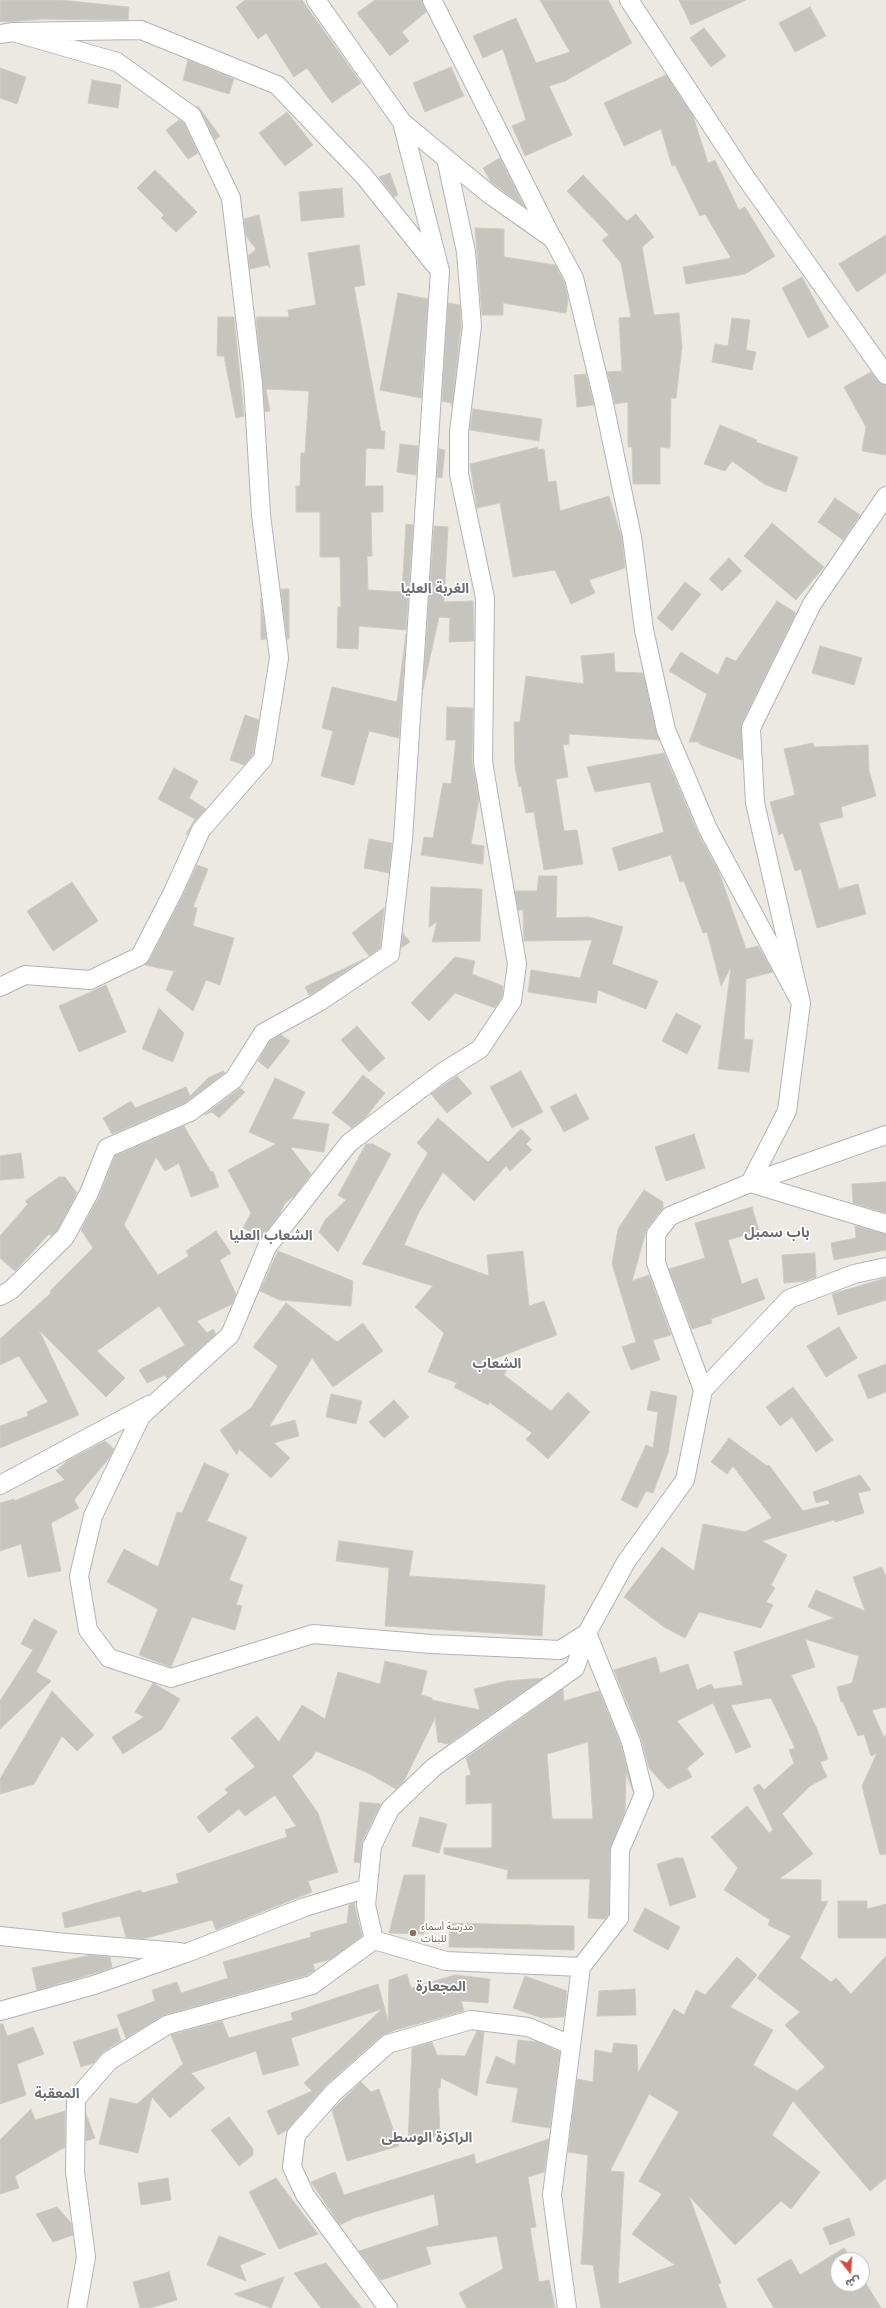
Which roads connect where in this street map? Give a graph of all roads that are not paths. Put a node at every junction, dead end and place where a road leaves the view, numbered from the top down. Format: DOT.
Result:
graph roads {
  1 [pos="316,0"];
  2 [pos="432,0"];
  3 [pos="629,0"];
  4 [pos="6,33"];
  5 [pos="402,122"];
  6 [pos="446,158"];
  7 [pos="553,239"];
  8 [pos="440,271"];
  9 [pos="886,375"];
  10 [pos="886,496"];
  11 [pos="0,987"];
  12 [pos="801,1003"];
  13 [pos="886,1135"];
  14 [pos="750,1183"];
  15 [pos="886,1224"];
  16 [pos="886,1267"];
  17 [pos="0,1296"];
  18 [pos="703,1390"];
  19 [pos="162,1398"];
  20 [pos="0,1485"];
  21 [pos="587,1633"];
  22 [pos="368,1888"];
  23 [pos="0,1936"];
  24 [pos="374,1940"];
  25 [pos="189,1952"];
  26 [pos="581,1967"];
  27 [pos="0,2011"];
  28 [pos="571,2045"];
  29 [pos="77,2308"];
  30 [pos="388,2308"];
  31 [pos="567,2308"];
  1 -- 5 [label="street"];
  2 -- 7 [label="street"];
  3 -- 9 [label="street"];
  4 -- 8 [label="street"];
  4 -- 11 [label="street"];
  5 -- 6 [label="street"];
  5 -- 8 [label="street"];
  6 -- 7 [label="street"];
  6 -- 19 [label="street"];
  7 -- 12 [label="street"];
  8 -- 17 [label="street"];
  10 -- 12 [label="street"];
  12 -- 14 [label="street"];
  13 -- 14 [label="street"];
  14 -- 15 [label="street"];
  14 -- 18 [label="street"];
  16 -- 18 [label="street"];
  18 -- 21 [label="street"];
  19 -- 20 [label="street"];
  19 -- 21 [label="street"];
  21 -- 22 [label="street"];
  21 -- 26 [label="street"];
  22 -- 24 [label="street"];
  22 -- 25 [label="street"];
  23 -- 25 [label="street"];
  24 -- 26 [label="street"];
  24 -- 29 [label="street"];
  25 -- 27 [label="street"];
  26 -- 28 [label="street"];
  28 -- 30 [label="street"];
  28 -- 31 [label="street"];
}
